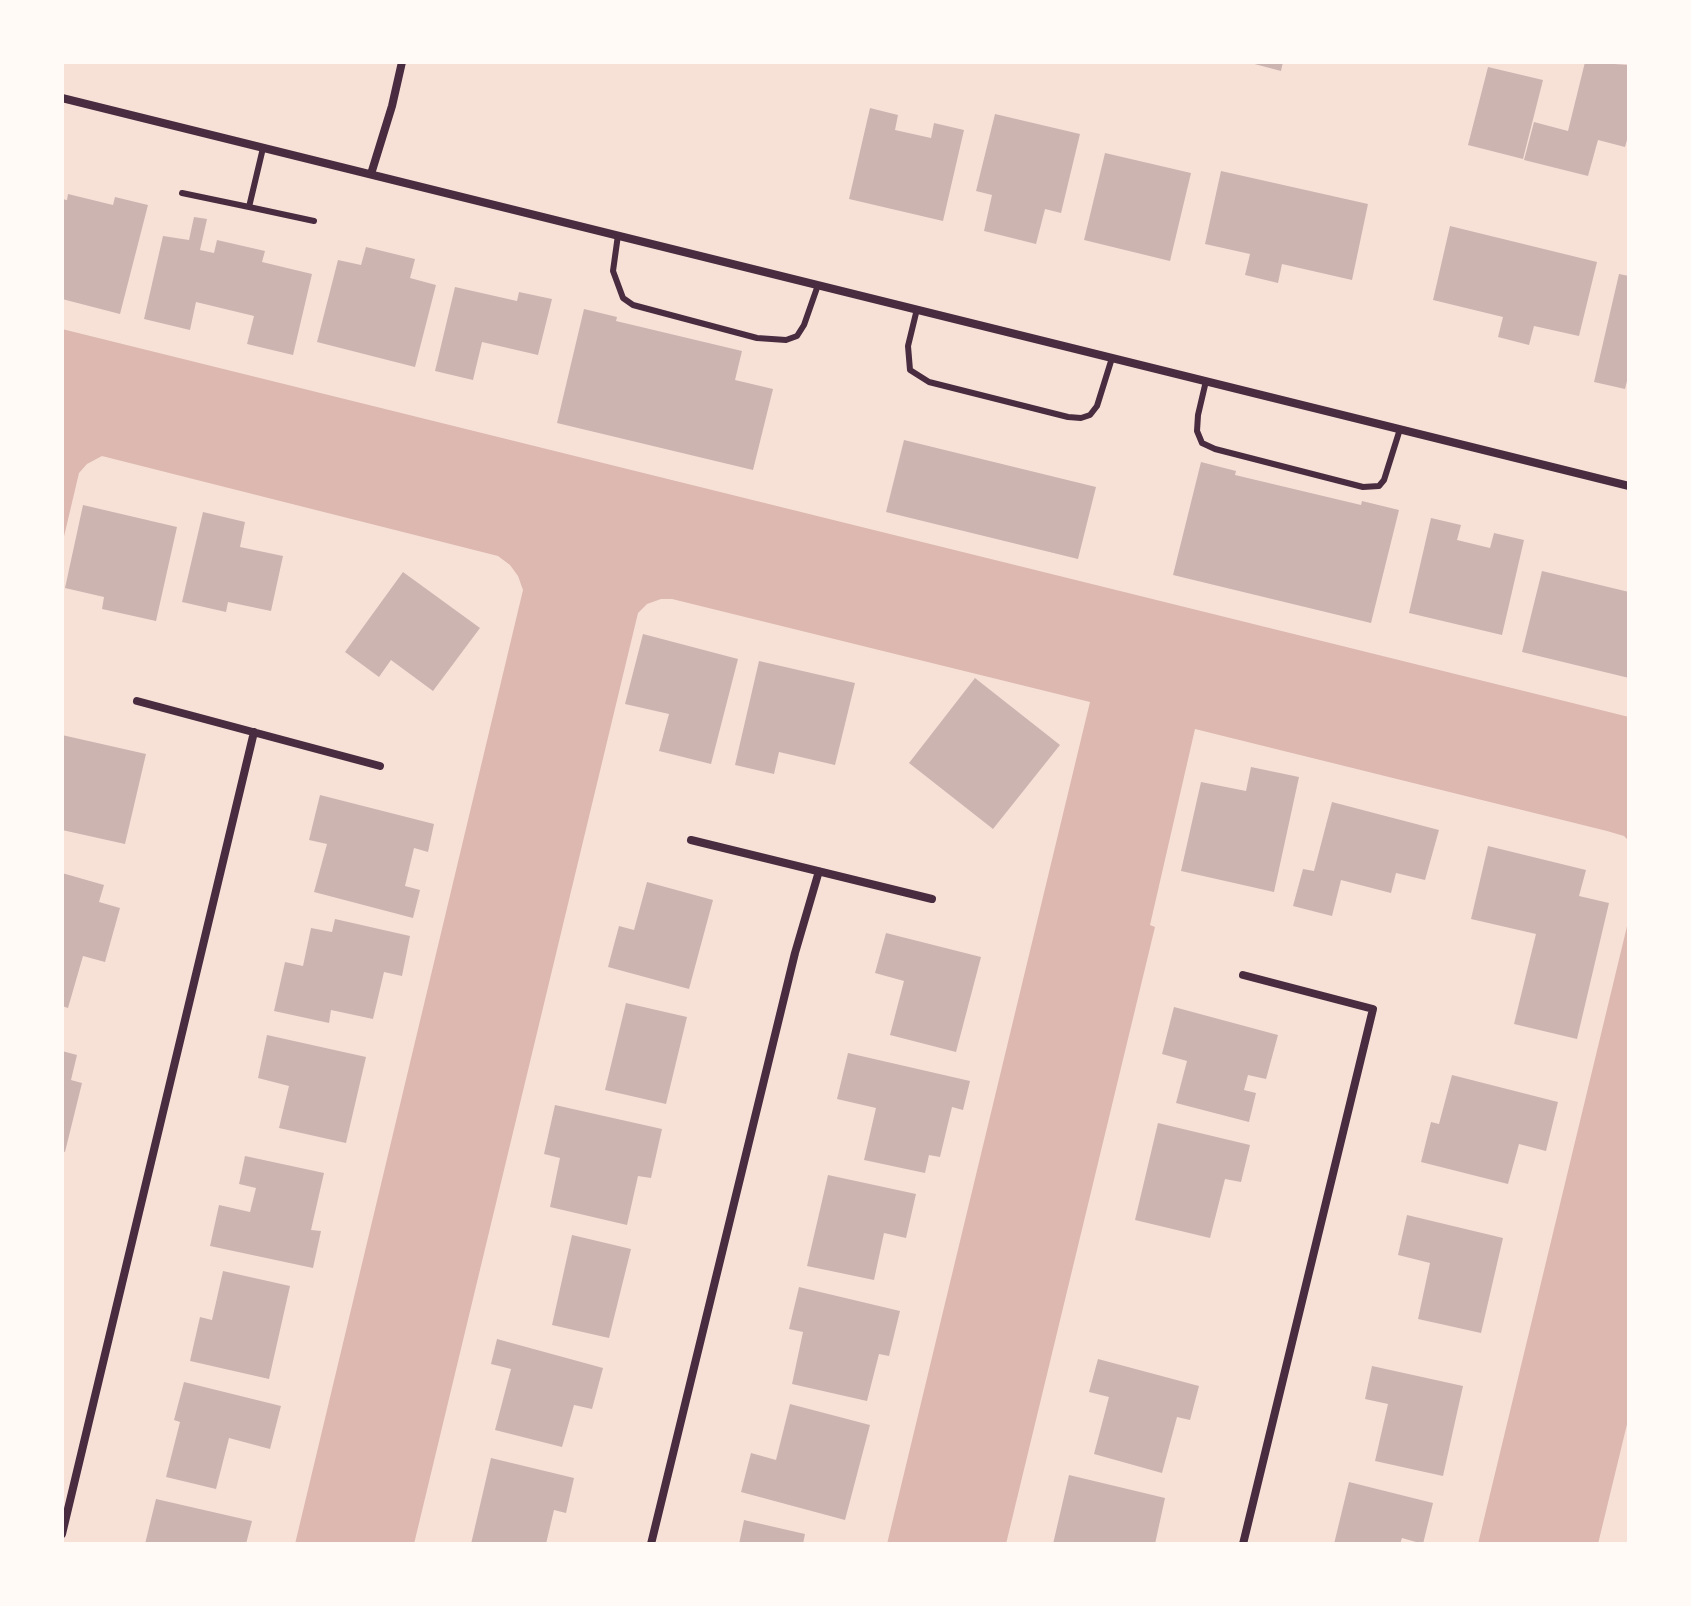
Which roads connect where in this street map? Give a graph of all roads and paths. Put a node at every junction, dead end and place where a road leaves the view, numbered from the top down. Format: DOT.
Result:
graph roads {
  1 [pos="402,62"];
  2 [pos="62,98"];
  3 [pos="263,148"];
  4 [pos="371,174"];
  5 [pos="182,193"];
  6 [pos="249,207"];
  7 [pos="314,221"];
  8 [pos="618,235"];
  9 [pos="818,285"];
  10 [pos="917,309"];
  11 [pos="1112,358"];
  12 [pos="1206,381"];
  13 [pos="1400,429"];
  14 [pos="1629,486"];
  15 [pos="137,701"];
  16 [pos="254,732"];
  17 [pos="380,766"];
  18 [pos="691,840"];
  19 [pos="819,871"];
  20 [pos="932,899"];
  21 [pos="1243,975"];
  22 [pos="62,1534"];
  23 [pos="651,1544"];
  24 [pos="1243,1544"];
  1 -- 4 [label="street"];
  2 -- 3 [label="street"];
  3 -- 4 [label="street"];
  3 -- 6 [label="lane"];
  4 -- 8 [label="street"];
  5 -- 6 [label="lane"];
  6 -- 7 [label="lane"];
  8 -- 9 [label="street"];
  8 -- 9 [label="lane"];
  9 -- 10 [label="street"];
  10 -- 11 [label="street"];
  10 -- 11 [label="lane"];
  11 -- 12 [label="street"];
  12 -- 13 [label="street"];
  12 -- 13 [label="lane"];
  13 -- 14 [label="street"];
  15 -- 16 [label="street"];
  16 -- 17 [label="street"];
  16 -- 22 [label="street"];
  18 -- 19 [label="street"];
  19 -- 20 [label="street"];
  19 -- 23 [label="street"];
  21 -- 24 [label="street"];
}
